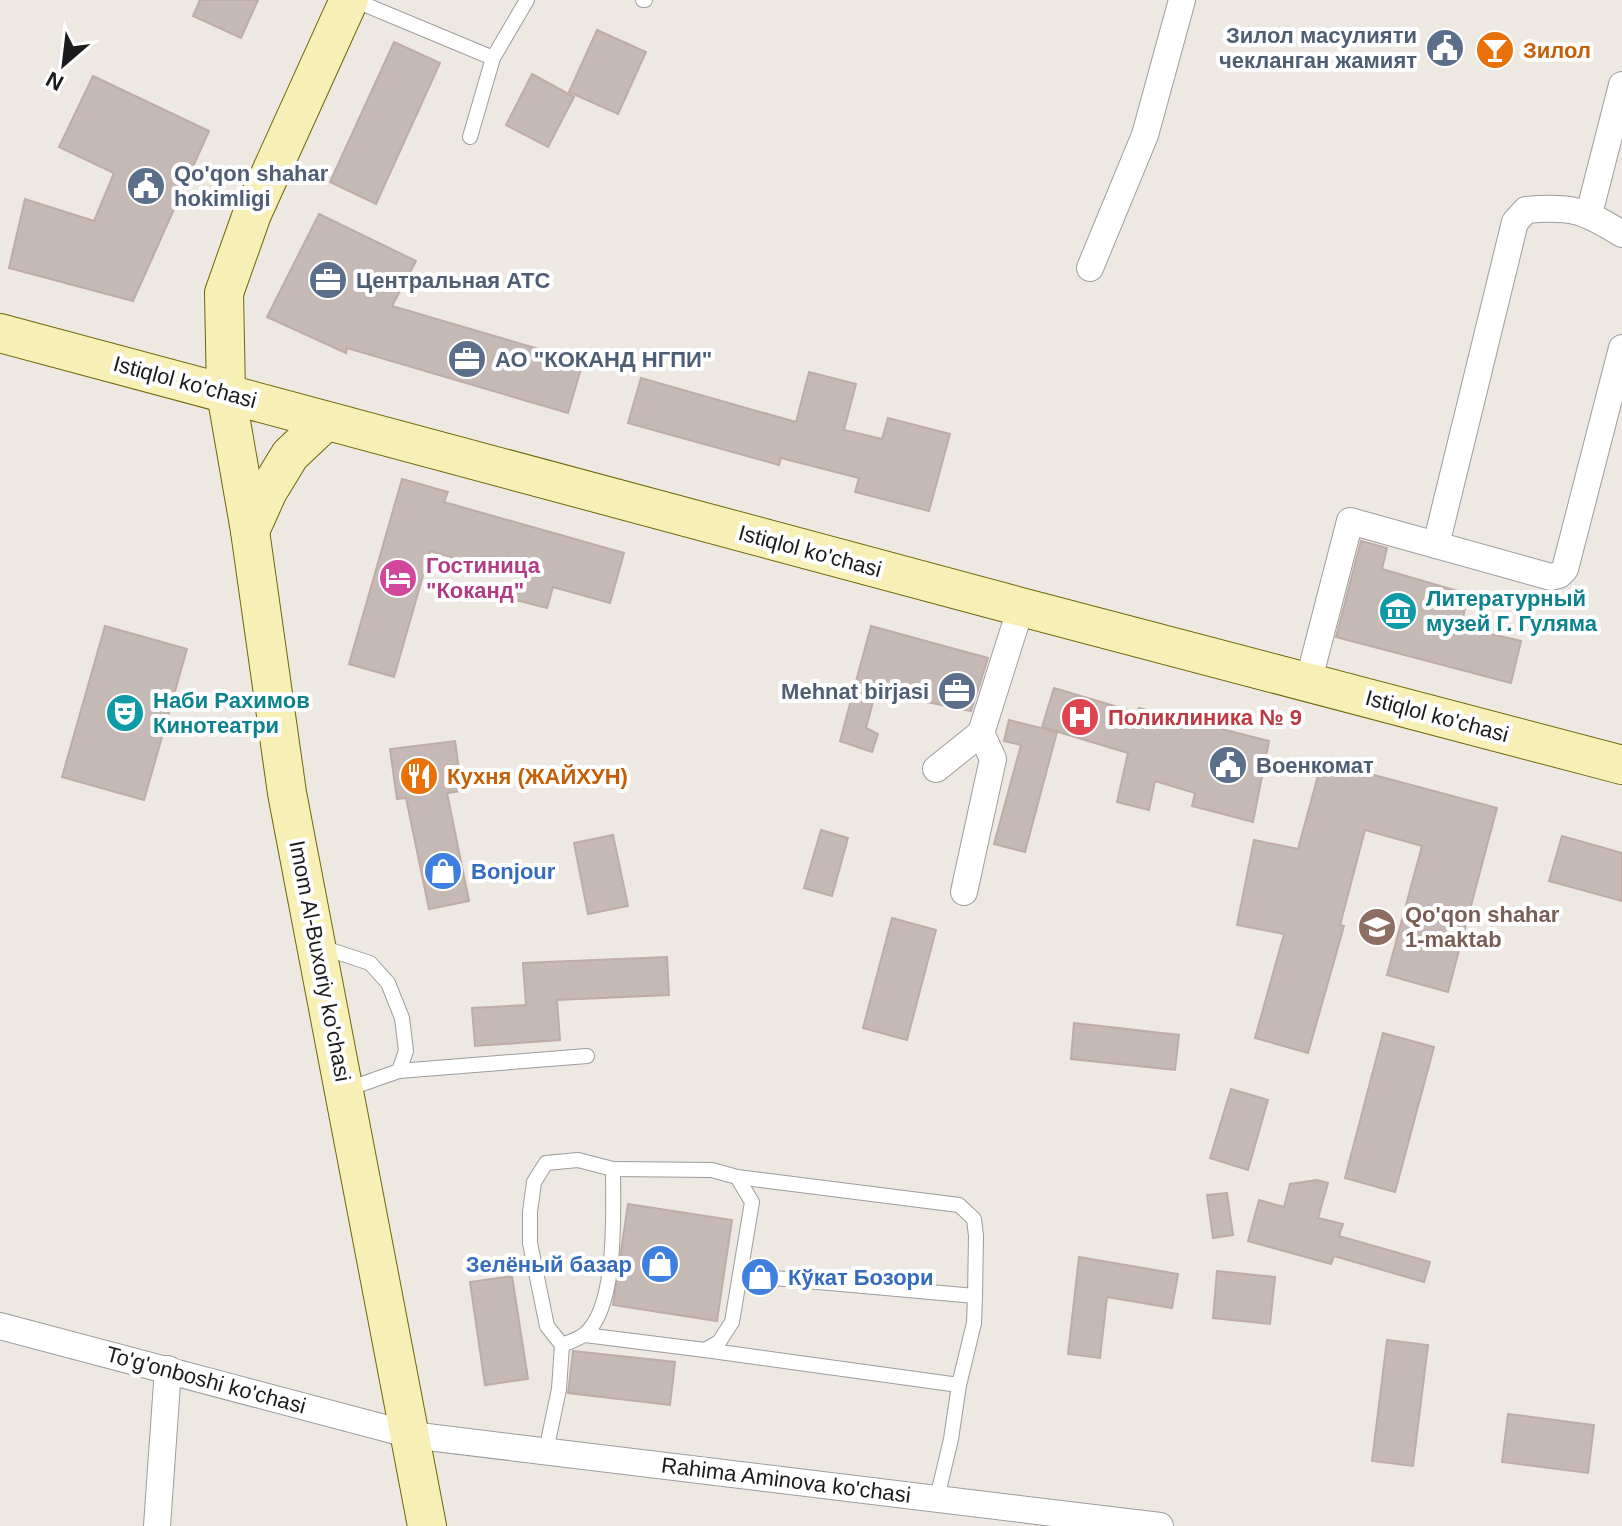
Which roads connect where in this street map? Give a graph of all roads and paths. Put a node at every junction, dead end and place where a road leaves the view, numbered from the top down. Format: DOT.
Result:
graph roads {
  1 [pos="351,0"];
  2 [pos="527,0"];
  3 [pos="1182,0"];
  4 [pos="493,58"];
  5 [pos="1622,85"];
  6 [pos="470,137"];
  7 [pos="1589,214"];
  8 [pos="1622,234"];
  9 [pos="1090,268"];
  10 [pos="0,333"];
  11 [pos="1622,348"];
  12 [pos="226,393"];
  13 [pos="326,421"];
  14 [pos="250,531"];
  15 [pos="1436,545"];
  16 [pos="1021,607"];
  17 [pos="1308,683"];
  18 [pos="981,733"];
  19 [pos="1622,765"];
  20 [pos="936,769"];
  21 [pos="964,892"];
  22 [pos="317,946"];
  23 [pos="587,1056"];
  24 [pos="399,1071"];
  25 [pos="345,1090"];
  26 [pos="613,1169"];
  27 [pos="737,1177"];
  28 [pos="741,1275"];
  29 [pos="975,1296"];
  30 [pos="0,1326"];
  31 [pos="585,1335"];
  32 [pos="562,1345"];
  33 [pos="705,1350"];
  34 [pos="168,1369"];
  35 [pos="959,1385"];
  36 [pos="411,1435"];
  37 [pos="546,1451"];
  38 [pos="937,1498"];
  39 [pos="157,1526"];
  40 [pos="427,1526"];
  41 [pos="1160,1526"];
  1 -- 4 [label="lane"];
  1 -- 12 [label="main road, Imom Al-Buxoriy ko'chasi"];
  2 -- 4 [label="lane"];
  3 -- 9 [label="street"];
  4 -- 6 [label="lane"];
  5 -- 7 [label="street"];
  7 -- 8 [label="street"];
  7 -- 15 [label="street"];
  10 -- 12 [label="main road, Istiqlol ko'chasi"];
  11 -- 15 [label="street"];
  12 -- 13 [label="main road, Istiqlol ko'chasi"];
  12 -- 14 [label="main road, Imom Al-Buxoriy ko'chasi"];
  13 -- 14 [label="main road"];
  13 -- 16 [label="main road, Istiqlol ko'chasi"];
  14 -- 22 [label="main road, Imom Al-Buxoriy ko'chasi"];
  15 -- 17 [label="street"];
  16 -- 17 [label="main road, Istiqlol ko'chasi"];
  16 -- 18 [label="street"];
  17 -- 19 [label="main road, Istiqlol ko'chasi"];
  18 -- 20 [label="street"];
  18 -- 21 [label="street"];
  22 -- 24 [label="lane"];
  22 -- 25 [label="main road, Imom Al-Buxoriy ko'chasi"];
  23 -- 24 [label="lane"];
  24 -- 25 [label="lane"];
  25 -- 36 [label="main road, Imom Al-Buxoriy ko'chasi"];
  26 -- 27 [label="lane"];
  26 -- 31 [label="lane"];
  26 -- 32 [label="lane"];
  27 -- 28 [label="lane"];
  27 -- 29 [label="lane"];
  28 -- 29 [label="lane"];
  28 -- 33 [label="lane"];
  29 -- 35 [label="lane"];
  30 -- 34 [label="street, To'g'onboshi ko'chasi"];
  31 -- 32 [label="lane"];
  31 -- 33 [label="lane"];
  32 -- 37 [label="lane"];
  33 -- 35 [label="lane"];
  34 -- 36 [label="street, To'g'onboshi ko'chasi"];
  34 -- 39 [label="street"];
  35 -- 38 [label="lane"];
  36 -- 37 [label="street, Rahima Aminova ko'chasi"];
  36 -- 40 [label="main road, Imom Al-Buxoriy ko'chasi"];
  37 -- 38 [label="street, Rahima Aminova ko'chasi"];
  38 -- 41 [label="street, Rahima Aminova ko'chasi"];
}
